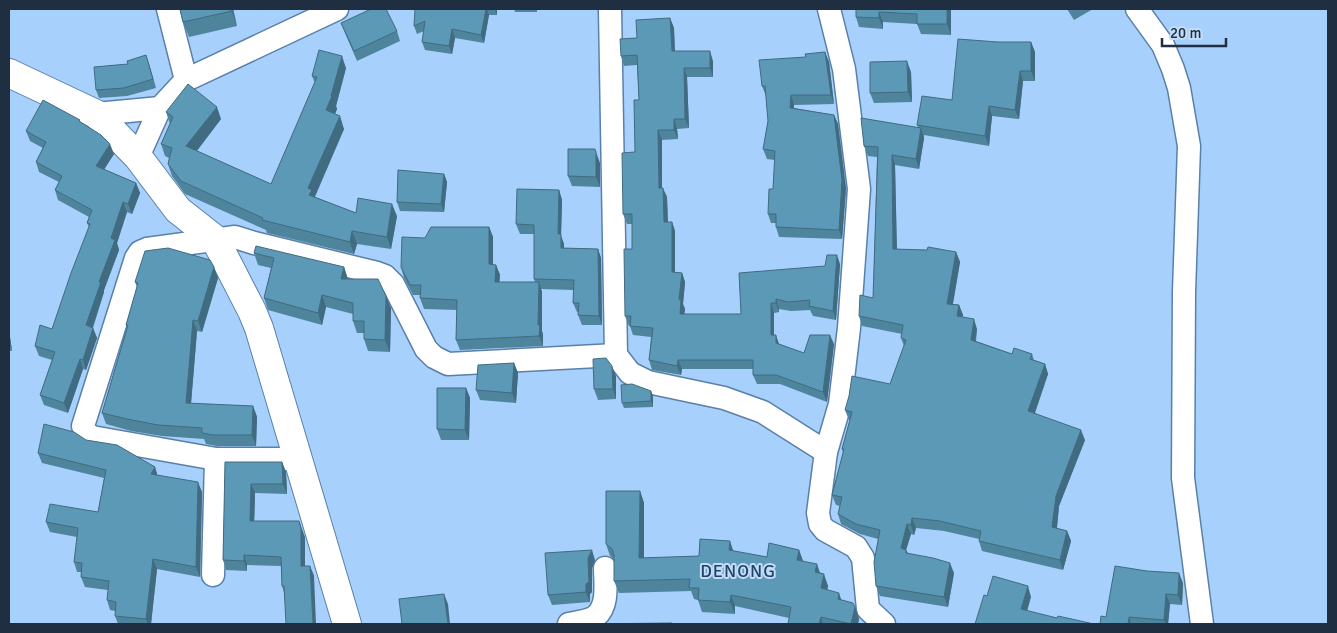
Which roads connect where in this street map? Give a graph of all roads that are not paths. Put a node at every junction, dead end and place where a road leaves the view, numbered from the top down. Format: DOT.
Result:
graph roads {
  1 [pos="168,9"];
  2 [pos="337,9"];
  3 [pos="610,9"];
  4 [pos="829,9"];
  5 [pos="1137,9"];
  6 [pos="9,74"];
  7 [pos="186,80"];
  8 [pos="160,108"];
  9 [pos="96,114"];
  10 [pos="138,157"];
  11 [pos="215,239"];
  12 [pos="616,355"];
  13 [pos="826,452"];
  14 [pos="216,459"];
  15 [pos="298,459"];
  16 [pos="605,568"];
  17 [pos="213,575"];
  18 [pos="347,624"];
  19 [pos="569,624"];
  20 [pos="884,624"];
  21 [pos="1202,624"];
  1 -- 7 [label="street"];
  2 -- 7 [label="street"];
  3 -- 12 [label="street"];
  4 -- 13 [label="street"];
  5 -- 21 [label="street"];
  6 -- 9 [label="street"];
  7 -- 8 [label="street"];
  8 -- 9 [label="street"];
  8 -- 10 [label="street"];
  9 -- 10 [label="street"];
  10 -- 11 [label="street"];
  11 -- 12 [label="street"];
  11 -- 14 [label="street"];
  11 -- 15 [label="street"];
  12 -- 13 [label="street"];
  13 -- 20 [label="street"];
  14 -- 15 [label="street"];
  14 -- 17 [label="street"];
  15 -- 18 [label="street"];
  16 -- 19 [label="street"];
}
